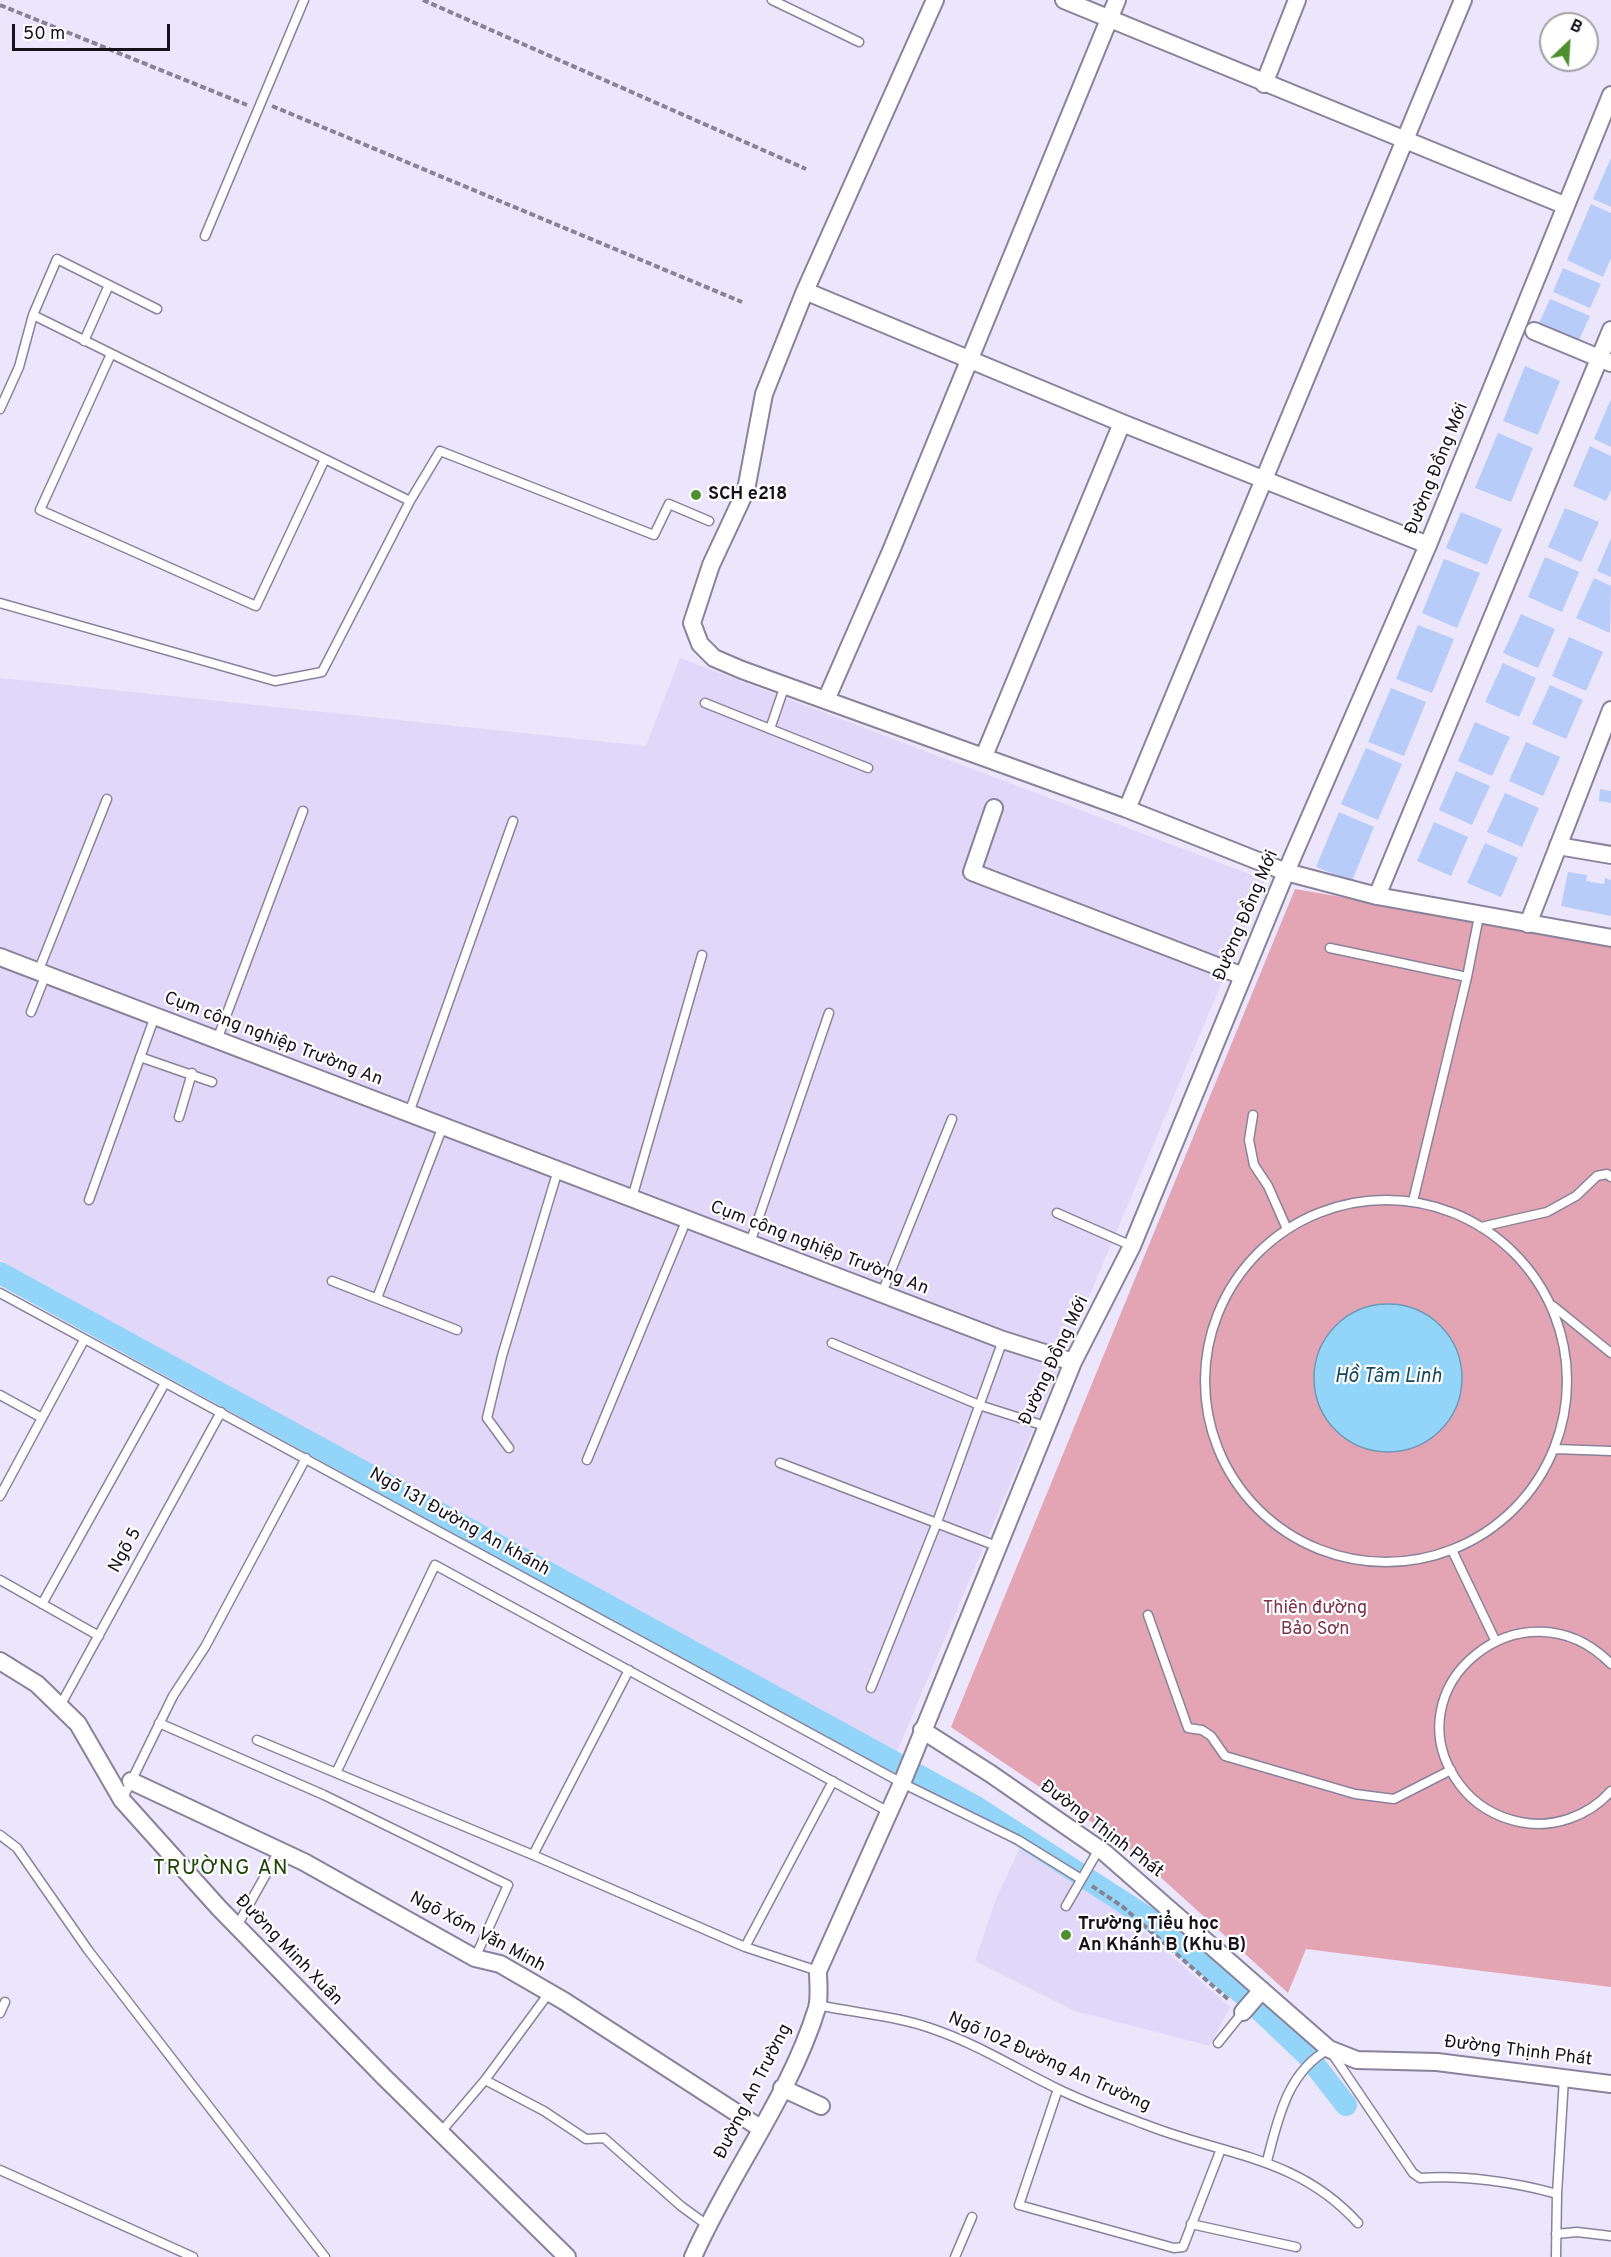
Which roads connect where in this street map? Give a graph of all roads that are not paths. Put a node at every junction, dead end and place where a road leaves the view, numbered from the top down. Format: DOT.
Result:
graph roads {
  1 [pos="304,0"];
  2 [pos="772,0"];
  3 [pos="935,0"];
  4 [pos="1064,0"];
  5 [pos="1118,0"];
  6 [pos="1297,0"];
  7 [pos="1463,0"];
  8 [pos="1110,19"];
  9 [pos="859,42"];
  10 [pos="1264,84"];
  11 [pos="1611,95"];
  12 [pos="1404,138"];
  13 [pos="1564,205"];
  14 [pos="205,236"];
  15 [pos="109,285"];
  16 [pos="805,291"];
  17 [pos="157,309"];
  18 [pos="33,315"];
  19 [pos="1611,330"];
  20 [pos="1534,331"];
  21 [pos="84,340"];
  22 [pos="111,354"];
  23 [pos="969,358"];
  24 [pos="1605,361"];
  25 [pos="0,409"];
  26 [pos="1122,423"];
  27 [pos="325,459"];
  28 [pos="1266,479"];
  29 [pos="410,501"];
  30 [pos="709,521"];
  31 [pos="1428,545"];
  32 [pos="0,603"];
  33 [pos="785,685"];
  34 [pos="826,700"];
  35 [pos="705,703"];
  36 [pos="1611,710"];
  37 [pos="770,729"];
  38 [pos="984,756"];
  39 [pos="868,768"];
  40 [pos="107,799"];
  41 [pos="994,808"];
  42 [pos="1127,808"];
  43 [pos="303,811"];
  44 [pos="513,821"];
  45 [pos="1558,846"];
  46 [pos="1611,855"];
  47 [pos="1286,872"];
  48 [pos="1377,896"];
  49 [pos="1479,916"];
  50 [pos="1528,924"];
  51 [pos="1611,938"];
  52 [pos="1330,948"];
  53 [pos="702,955"];
  54 [pos="0,957"];
  55 [pos="42,973"];
  56 [pos="1243,976"];
  57 [pos="1467,977"];
  58 [pos="31,1012"];
  59 [pos="829,1012"];
  60 [pos="154,1016"];
  61 [pos="217,1040"];
  62 [pos="140,1057"];
  63 [pos="192,1073"];
  64 [pos="213,1082"];
  65 [pos="409,1113"];
  66 [pos="1253,1115"];
  67 [pos="179,1117"];
  68 [pos="952,1119"];
  69 [pos="442,1126"];
  70 [pos="556,1169"];
  71 [pos="1611,1177"];
  72 [pos="632,1198"];
  73 [pos="89,1200"];
  74 [pos="1413,1201"];
  75 [pos="1058,1213"];
  76 [pos="687,1219"];
  77 [pos="1481,1227"];
  78 [pos="1287,1229"];
  79 [pos="750,1243"];
  80 [pos="1132,1246"];
  81 [pos="332,1281"];
  82 [pos="0,1293"];
  83 [pos="882,1293"];
  84 [pos="377,1299"];
  85 [pos="1551,1305"];
  86 [pos="457,1330"];
  87 [pos="84,1340"];
  88 [pos="1003,1340"];
  89 [pos="832,1343"];
  90 [pos="1611,1353"];
  91 [pos="1073,1362"];
  92 [pos="165,1383"];
  93 [pos="0,1395"];
  94 [pos="979,1405"];
  95 [pos="221,1412"];
  96 [pos="42,1418"];
  97 [pos="1045,1426"];
  98 [pos="509,1448"];
  99 [pos="1555,1449"];
  100 [pos="1611,1451"];
  101 [pos="306,1458"];
  102 [pos="587,1461"];
  103 [pos="780,1463"];
  104 [pos="0,1496"];
  105 [pos="936,1525"];
  106 [pos="999,1547"];
  107 [pos="1452,1550"];
  108 [pos="0,1580"];
  109 [pos="42,1604"];
  110 [pos="1148,1615"];
  111 [pos="99,1636"];
  112 [pos="1495,1640"];
  113 [pos="0,1661"];
  114 [pos="1611,1664"];
  115 [pos="628,1670"];
  116 [pos="871,1688"];
  117 [pos="60,1706"];
  118 [pos="159,1723"];
  119 [pos="922,1730"];
  120 [pos="257,1740"];
  121 [pos="1451,1770"];
  122 [pos="336,1773"];
  123 [pos="903,1779"];
  124 [pos="131,1781"];
  125 [pos="833,1781"];
  126 [pos="1611,1791"];
  127 [pos="122,1800"];
  128 [pos="889,1812"];
  129 [pos="0,1835"];
  130 [pos="1098,1850"];
  131 [pos="279,1851"];
  132 [pos="533,1854"];
  133 [pos="1081,1878"];
  134 [pos="1066,1906"];
  135 [pos="237,1926"];
  136 [pos="745,1947"];
  137 [pos="475,1958"];
  138 [pos="818,1971"];
  139 [pos="549,1993"];
  140 [pos="1260,1993"];
  141 [pos="5,2002"];
  142 [pos="818,2006"];
  143 [pos="1245,2010"];
  144 [pos="0,2013"];
  145 [pos="1218,2043"];
  146 [pos="1325,2051"];
  147 [pos="1564,2078"];
  148 [pos="485,2080"];
  149 [pos="1611,2084"];
  150 [pos="782,2088"];
  151 [pos="1058,2089"];
  152 [pos="821,2106"];
  153 [pos="760,2127"];
  154 [pos="440,2133"];
  155 [pos="1221,2149"];
  156 [pos="1267,2161"];
  157 [pos="0,2170"];
  158 [pos="1557,2194"];
  159 [pos="972,2217"];
  160 [pos="1359,2223"];
  161 [pos="1191,2224"];
  162 [pos="707,2225"];
  163 [pos="1556,2234"];
  164 [pos="1611,2236"];
  165 [pos="1296,2247"];
  166 [pos="194,2257"];
  167 [pos="325,2257"];
  168 [pos="567,2257"];
  169 [pos="693,2257"];
  170 [pos="956,2257"];
  171 [pos="1556,2257"];
  1 -- 14 [label="lane"];
  2 -- 9 [label="lane"];
  3 -- 16 [label="street"];
  4 -- 8 [label="street"];
  5 -- 8 [label="street"];
  6 -- 10 [label="street"];
  7 -- 12 [label="street"];
  8 -- 10 [label="street"];
  8 -- 23 [label="street"];
  10 -- 12 [label="street"];
  11 -- 13 [label="street, Đường Đồng Mới"];
  12 -- 13 [label="street"];
  12 -- 28 [label="street"];
  13 -- 31 [label="street, Đường Đồng Mới"];
  15 -- 17 [label="lane"];
  15 -- 18 [label="lane"];
  15 -- 21 [label="lane"];
  16 -- 23 [label="street"];
  16 -- 33 [label="street"];
  18 -- 21 [label="lane"];
  18 -- 25 [label="lane"];
  19 -- 24 [label="street"];
  20 -- 24 [label="street"];
  21 -- 22 [label="lane"];
  22 -- 27 [label="lane"];
  22 -- 27 [label="lane"];
  23 -- 26 [label="street"];
  23 -- 34 [label="street"];
  24 -- 48 [label="street"];
  26 -- 28 [label="street"];
  26 -- 38 [label="street"];
  27 -- 29 [label="lane"];
  28 -- 31 [label="street"];
  28 -- 42 [label="street"];
  29 -- 30 [label="lane"];
  29 -- 32 [label="lane"];
  31 -- 47 [label="street, Đường Đồng Mới"];
  33 -- 34 [label="street"];
  33 -- 37 [label="lane"];
  34 -- 38 [label="street"];
  35 -- 37 [label="lane"];
  36 -- 45 [label="street"];
  37 -- 39 [label="lane"];
  38 -- 42 [label="street"];
  40 -- 55 [label="lane"];
  41 -- 56 [label="street"];
  42 -- 47 [label="street"];
  43 -- 61 [label="lane"];
  44 -- 65 [label="lane"];
  45 -- 46 [label="street"];
  45 -- 50 [label="street"];
  47 -- 48 [label="street"];
  47 -- 56 [label="street, Đường Đồng Mới"];
  48 -- 49 [label="street"];
  49 -- 50 [label="street"];
  49 -- 57 [label="lane"];
  50 -- 51 [label="street"];
  52 -- 57 [label="lane"];
  53 -- 72 [label="lane"];
  54 -- 55 [label="street, Cụm công nghiệp Trường An"];
  55 -- 58 [label="lane"];
  55 -- 60 [label="street, Cụm công nghiệp Trường An"];
  56 -- 80 [label="street, Đường Đồng Mới"];
  57 -- 74 [label="lane"];
  59 -- 79 [label="lane"];
  60 -- 61 [label="street, Cụm công nghiệp Trường An"];
  60 -- 62 [label="lane"];
  61 -- 65 [label="street, Cụm công nghiệp Trường An"];
  62 -- 63 [label="lane"];
  62 -- 73 [label="lane"];
  63 -- 64 [label="lane"];
  63 -- 67 [label="lane"];
  65 -- 69 [label="street, Cụm công nghiệp Trường An"];
  66 -- 78 [label="lane"];
  68 -- 83 [label="lane"];
  69 -- 70 [label="street, Cụm công nghiệp Trường An"];
  69 -- 84 [label="lane"];
  70 -- 72 [label="street, Cụm công nghiệp Trường An"];
  70 -- 98 [label="lane"];
  71 -- 77 [label="lane"];
  72 -- 76 [label="street, Cụm công nghiệp Trường An"];
  74 -- 77 [label="lane"];
  74 -- 78 [label="lane"];
  75 -- 80 [label="lane"];
  76 -- 79 [label="street, Cụm công nghiệp Trường An"];
  76 -- 102 [label="lane"];
  77 -- 85 [label="lane"];
  78 -- 107 [label="lane"];
  79 -- 83 [label="street, Cụm công nghiệp Trường An"];
  80 -- 91 [label="street, Đường Đồng Mới"];
  81 -- 84 [label="lane"];
  82 -- 87 [label="lane, Ngõ 131 Đường An khánh"];
  83 -- 88 [label="street, Cụm công nghiệp Trường An"];
  84 -- 86 [label="lane"];
  85 -- 90 [label="lane"];
  85 -- 99 [label="lane"];
  87 -- 92 [label="lane, Ngõ 131 Đường An khánh"];
  87 -- 96 [label="lane"];
  88 -- 91 [label="street, Cụm công nghiệp Trường An"];
  88 -- 94 [label="lane"];
  89 -- 94 [label="lane"];
  91 -- 97 [label="street, Đường Đồng Mới"];
  92 -- 95 [label="lane, Ngõ 131 Đường An khánh"];
  92 -- 109 [label="lane"];
  93 -- 96 [label="lane"];
  94 -- 97 [label="lane"];
  94 -- 105 [label="lane"];
  95 -- 101 [label="lane, Ngõ 131 Đường An khánh"];
  95 -- 111 [label="lane, Ngõ 5"];
  96 -- 104 [label="lane"];
  97 -- 106 [label="street, Đường Đồng Mới"];
  99 -- 100 [label="lane"];
  99 -- 107 [label="lane"];
  101 -- 118 [label="lane"];
  101 -- 123 [label="lane, Ngõ 131 Đường An khánh"];
  103 -- 105 [label="lane"];
  105 -- 106 [label="lane"];
  105 -- 116 [label="lane"];
  106 -- 119 [label="street, Đường Đồng Mới"];
  107 -- 112 [label="lane"];
  108 -- 109 [label="lane"];
  109 -- 111 [label="lane"];
  110 -- 121 [label="lane"];
  111 -- 117 [label="lane, Ngõ 5"];
  112 -- 114 [label="lane"];
  112 -- 121 [label="lane"];
  113 -- 117 [label="street, Đường Minh Xuân"];
  115 -- 122 [label="lane"];
  115 -- 125 [label="lane"];
  115 -- 132 [label="lane"];
  117 -- 127 [label="street, Đường Minh Xuân"];
  118 -- 124 [label="lane"];
  118 -- 137 [label="lane"];
  119 -- 123 [label="street, Đường Đồng Mới"];
  119 -- 130 [label="street, Đường Thịnh Phát"];
  120 -- 122 [label="lane"];
  121 -- 126 [label="lane"];
  122 -- 132 [label="lane"];
  123 -- 128 [label="street, Đường An Trường"];
  123 -- 133 [label="lane, Ngõ 131 Đường An khánh"];
  124 -- 127 [label="lane"];
  124 -- 131 [label="street, Ngõ Xóm Văn Minh"];
  125 -- 128 [label="lane"];
  125 -- 136 [label="lane"];
  127 -- 135 [label="street, Đường Minh Xuân"];
  128 -- 138 [label="street, Đường An Trường"];
  129 -- 167 [label="lane"];
  130 -- 133 [label="lane"];
  130 -- 140 [label="street, Đường Thịnh Phát"];
  131 -- 135 [label="lane"];
  131 -- 137 [label="street, Ngõ Xóm Văn Minh"];
  132 -- 136 [label="lane"];
  133 -- 134 [label="lane"];
  135 -- 154 [label="street, Đường Minh Xuân"];
  136 -- 138 [label="lane"];
  137 -- 139 [label="street, Ngõ Xóm Văn Minh"];
  138 -- 142 [label="street, Đường An Trường"];
  139 -- 148 [label="lane"];
  139 -- 153 [label="street, Ngõ Xóm Văn Minh"];
  140 -- 143 [label="street"];
  140 -- 146 [label="street, Đường Thịnh Phát"];
  141 -- 144 [label="lane"];
  142 -- 150 [label="street, Đường An Trường"];
  142 -- 151 [label="lane, Ngõ 102 Đường An Trường"];
  143 -- 145 [label="lane"];
  146 -- 147 [label="street, Đường Thịnh Phát"];
  146 -- 156 [label="lane"];
  146 -- 158 [label="lane"];
  147 -- 149 [label="street, Đường Thịnh Phát"];
  147 -- 158 [label="lane"];
  148 -- 154 [label="lane"];
  148 -- 162 [label="lane"];
  150 -- 152 [label="street"];
  150 -- 153 [label="street, Đường An Trường"];
  151 -- 155 [label="lane, Ngõ 102 Đường An Trường"];
  151 -- 161 [label="lane, Ngõ 102 Đường An Trường"];
  153 -- 162 [label="street, Đường An Trường"];
  154 -- 168 [label="street, Đường Minh Xuân"];
  155 -- 156 [label="lane, Ngõ 102 Đường An Trường"];
  155 -- 161 [label="lane, Ngõ 102 Đường An Trường"];
  156 -- 160 [label="lane"];
  157 -- 166 [label="lane"];
  158 -- 163 [label="lane"];
  159 -- 170 [label="lane"];
  161 -- 165 [label="lane"];
  162 -- 169 [label="street, Đường An Trường"];
  163 -- 164 [label="lane"];
  163 -- 171 [label="lane"];
}
